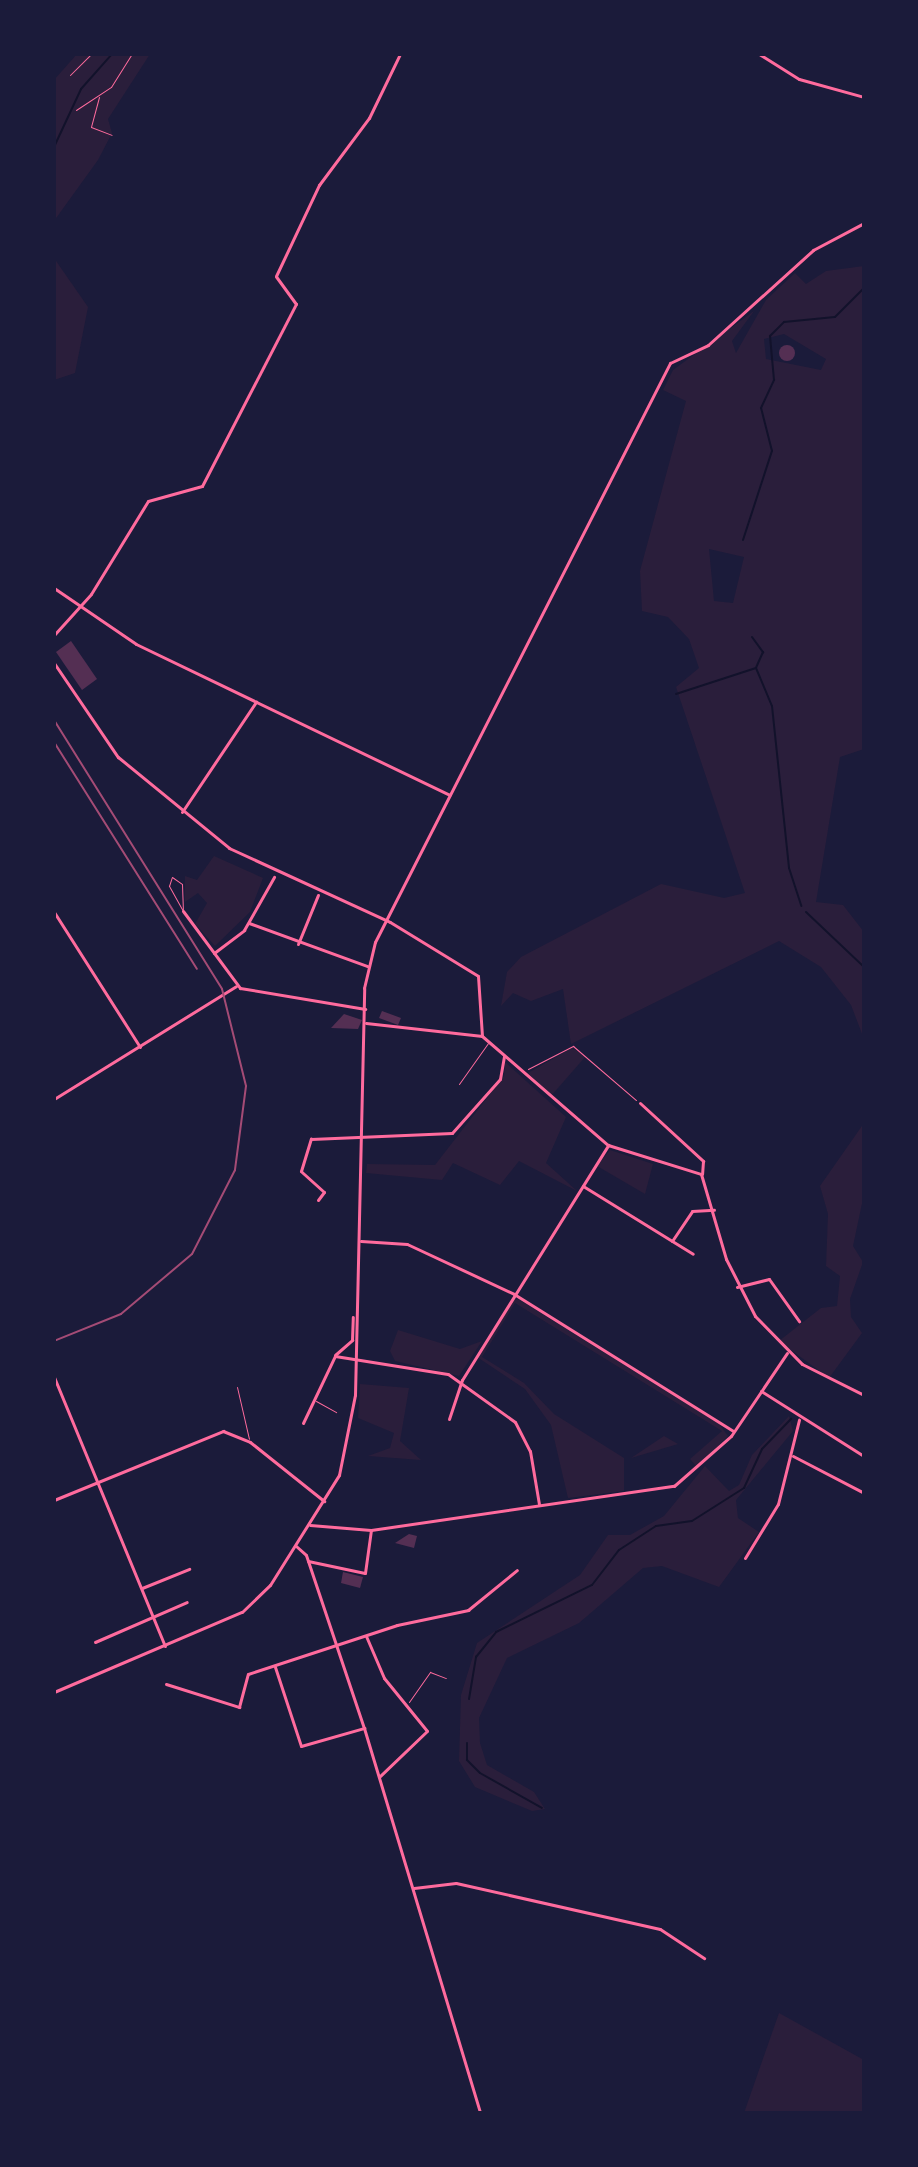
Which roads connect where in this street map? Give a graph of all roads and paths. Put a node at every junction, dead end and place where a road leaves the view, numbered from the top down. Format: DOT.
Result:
graph roads {
  1 [pos="91,54"];
  2 [pos="132,54"];
  3 [pos="400,54"];
  4 [pos="759,54"];
  5 [pos="70,75"];
  6 [pos="101,95"];
  7 [pos="864,97"];
  8 [pos="76,110"];
  9 [pos="112,135"];
  10 [pos="864,223"];
  11 [pos="54,588"];
  12 [pos="79,607"];
  13 [pos="54,635"];
  14 [pos="54,663"];
  15 [pos="257,702"];
  16 [pos="451,795"];
  17 [pos="182,812"];
  18 [pos="278,877"];
  19 [pos="319,894"];
  20 [pos="183,911"];
  21 [pos="54,912"];
  22 [pos="386,922"];
  23 [pos="249,923"];
  24 [pos="298,944"];
  25 [pos="213,953"];
  26 [pos="367,966"];
  27 [pos="236,986"];
  28 [pos="365,1009"];
  29 [pos="366,1023"];
  30 [pos="482,1036"];
  31 [pos="489,1041"];
  32 [pos="140,1047"];
  33 [pos="504,1056"];
  34 [pos="522,1073"];
  35 [pos="459,1084"];
  36 [pos="54,1099"];
  37 [pos="640,1103"];
  38 [pos="363,1135"];
  39 [pos="608,1145"];
  40 [pos="701,1174"];
  41 [pos="329,1186"];
  42 [pos="583,1186"];
  43 [pos="324,1192"];
  44 [pos="318,1200"];
  45 [pos="714,1210"];
  46 [pos="361,1241"];
  47 [pos="672,1241"];
  48 [pos="693,1254"];
  49 [pos="737,1287"];
  50 [pos="514,1294"];
  51 [pos="353,1317"];
  52 [pos="799,1321"];
  53 [pos="787,1353"];
  54 [pos="335,1356"];
  55 [pos="358,1359"];
  56 [pos="54,1377"];
  57 [pos="462,1380"];
  58 [pos="237,1387"];
  59 [pos="761,1391"];
  60 [pos="864,1395"];
  61 [pos="316,1401"];
  62 [pos="336,1412"];
  63 [pos="449,1419"];
  64 [pos="799,1420"];
  65 [pos="303,1423"];
  66 [pos="733,1431"];
  67 [pos="250,1442"];
  68 [pos="793,1456"];
  69 [pos="864,1456"];
  70 [pos="97,1482"];
  71 [pos="864,1493"];
  72 [pos="54,1500"];
  73 [pos="324,1501"];
  74 [pos="539,1504"];
  75 [pos="310,1525"];
  76 [pos="371,1530"];
  77 [pos="296,1546"];
  78 [pos="745,1558"];
  79 [pos="308,1561"];
  80 [pos="189,1569"];
  81 [pos="517,1570"];
  82 [pos="142,1588"];
  83 [pos="187,1602"];
  84 [pos="152,1618"];
  85 [pos="366,1636"];
  86 [pos="95,1642"];
  87 [pos="336,1645"];
  88 [pos="165,1646"];
  89 [pos="275,1667"];
  90 [pos="446,1678"];
  91 [pos="166,1684"];
  92 [pos="54,1692"];
  93 [pos="409,1702"];
  94 [pos="364,1728"];
  95 [pos="379,1777"];
  96 [pos="414,1888"];
  97 [pos="704,1958"];
  98 [pos="480,2113"];
  1 -- 5 [label="path"];
  2 -- 6 [label="path"];
  3 -- 12 [label="street"];
  4 -- 7 [label="street"];
  6 -- 8 [label="path"];
  6 -- 9 [label="path"];
  10 -- 16 [label="street"];
  11 -- 12 [label="street"];
  12 -- 13 [label="street"];
  12 -- 15 [label="street"];
  14 -- 17 [label="street"];
  15 -- 16 [label="street"];
  15 -- 17 [label="street"];
  16 -- 22 [label="street"];
  17 -- 18 [label="street"];
  18 -- 19 [label="street"];
  18 -- 23 [label="street"];
  19 -- 22 [label="street"];
  19 -- 24 [label="street"];
  20 -- 20 [label="lane"];
  20 -- 25 [label="street"];
  21 -- 32 [label="street"];
  22 -- 26 [label="street"];
  22 -- 30 [label="street"];
  23 -- 24 [label="street"];
  23 -- 25 [label="street"];
  24 -- 26 [label="street"];
  25 -- 27 [label="street"];
  26 -- 28 [label="street"];
  27 -- 28 [label="street"];
  27 -- 32 [label="street"];
  28 -- 29 [label="street"];
  29 -- 30 [label="street"];
  29 -- 38 [label="street"];
  30 -- 31 [label="street"];
  31 -- 33 [label="street"];
  31 -- 35 [label="lane"];
  32 -- 36 [label="street"];
  33 -- 34 [label="street"];
  33 -- 38 [label="street"];
  34 -- 37 [label="path"];
  34 -- 39 [label="street"];
  37 -- 40 [label="street"];
  38 -- 43 [label="street"];
  38 -- 46 [label="street"];
  39 -- 40 [label="street"];
  39 -- 42 [label="street"];
  40 -- 45 [label="street"];
  41 -- 43 [label="street"];
  42 -- 47 [label="street"];
  42 -- 50 [label="street"];
  43 -- 44 [label="street"];
  45 -- 47 [label="street"];
  45 -- 49 [label="street"];
  46 -- 50 [label="street"];
  46 -- 55 [label="street"];
  47 -- 48 [label="street"];
  49 -- 52 [label="street"];
  49 -- 53 [label="street"];
  50 -- 57 [label="street"];
  50 -- 66 [label="street"];
  51 -- 54 [label="street"];
  53 -- 59 [label="street"];
  53 -- 60 [label="street"];
  54 -- 55 [label="street"];
  54 -- 61 [label="street"];
  55 -- 57 [label="street"];
  55 -- 73 [label="street"];
  56 -- 70 [label="street"];
  57 -- 63 [label="street"];
  57 -- 74 [label="street"];
  58 -- 67 [label="lane"];
  59 -- 64 [label="street"];
  59 -- 66 [label="street"];
  61 -- 62 [label="lane"];
  61 -- 65 [label="street"];
  64 -- 68 [label="street"];
  64 -- 69 [label="street"];
  66 -- 74 [label="street"];
  67 -- 70 [label="street"];
  67 -- 73 [label="street"];
  68 -- 71 [label="street"];
  68 -- 78 [label="street"];
  70 -- 72 [label="street"];
  70 -- 82 [label="street"];
  73 -- 75 [label="street"];
  74 -- 76 [label="street"];
  75 -- 76 [label="street"];
  75 -- 77 [label="street"];
  76 -- 79 [label="street"];
  77 -- 79 [label="street"];
  77 -- 88 [label="street"];
  79 -- 87 [label="street"];
  80 -- 82 [label="street"];
  81 -- 85 [label="street"];
  82 -- 84 [label="street"];
  83 -- 84 [label="street"];
  84 -- 86 [label="street"];
  84 -- 88 [label="street"];
  85 -- 87 [label="street"];
  85 -- 93 [label="street"];
  87 -- 89 [label="street"];
  87 -- 94 [label="street"];
  88 -- 92 [label="street"];
  89 -- 91 [label="street"];
  89 -- 94 [label="street"];
  90 -- 93 [label="lane"];
  93 -- 95 [label="street"];
  94 -- 95 [label="street"];
  95 -- 96 [label="street"];
  96 -- 97 [label="street"];
  96 -- 98 [label="street"];
}
